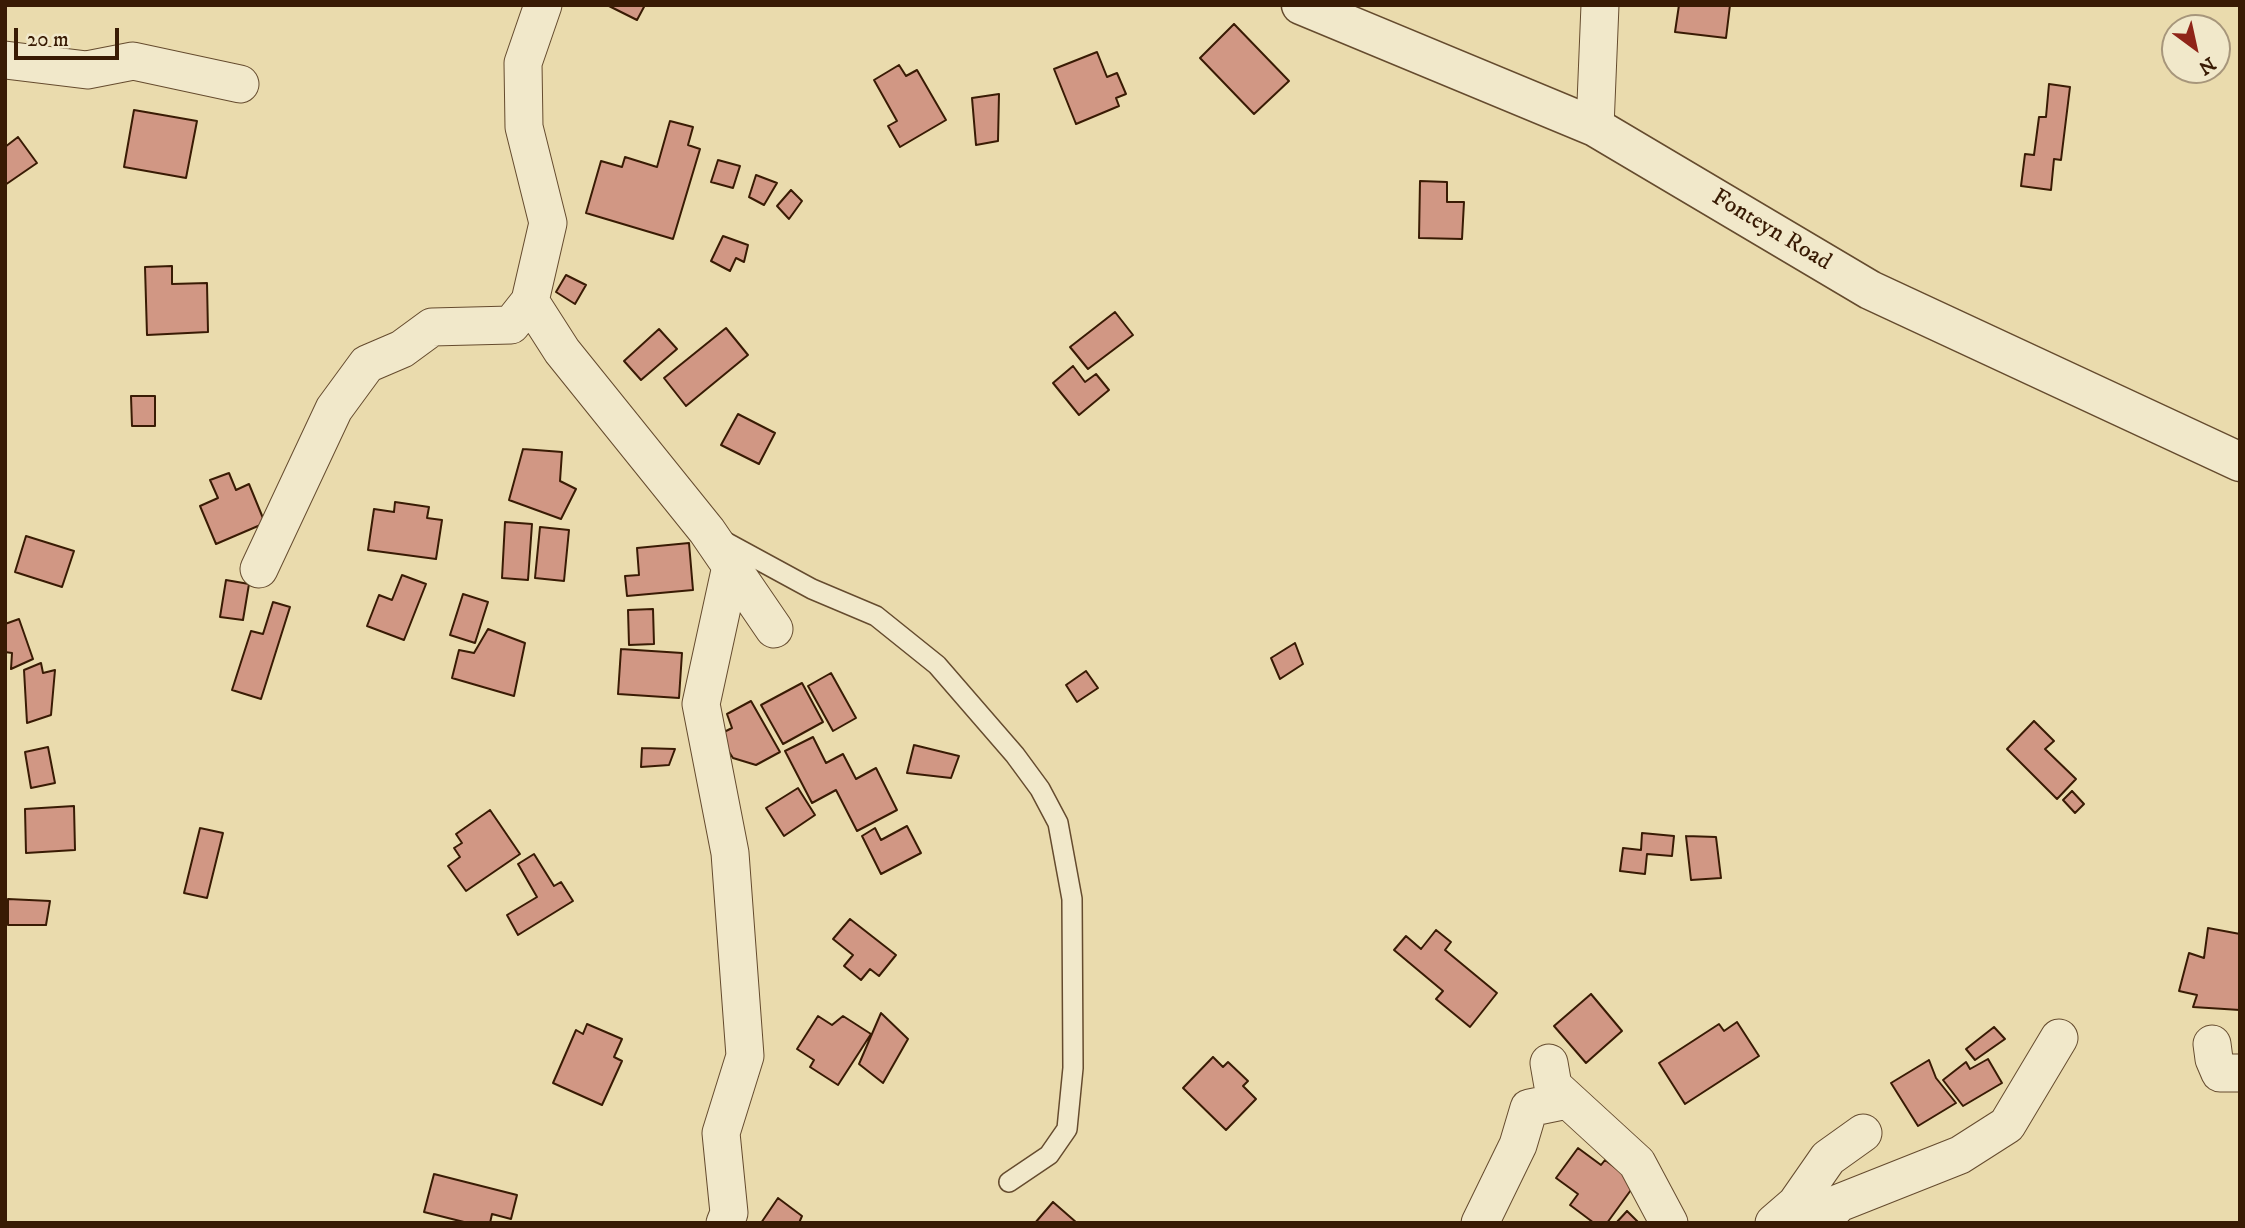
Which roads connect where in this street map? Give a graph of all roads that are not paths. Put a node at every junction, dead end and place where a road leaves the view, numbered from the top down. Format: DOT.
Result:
graph roads {
  1 [pos="543,5"];
  2 [pos="1301,5"];
  3 [pos="1600,5"];
  4 [pos="5,60"];
  5 [pos="240,83"];
  6 [pos="1595,127"];
  7 [pos="530,300"];
  8 [pos="2240,462"];
  9 [pos="707,531"];
  10 [pos="731,566"];
  11 [pos="259,569"];
  12 [pos="774,629"];
  13 [pos="2059,1038"];
  14 [pos="2212,1044"];
  15 [pos="1549,1063"];
  16 [pos="2240,1073"];
  17 [pos="1567,1100"];
  18 [pos="1863,1133"];
  19 [pos="1009,1182"];
  20 [pos="725,1223"];
  21 [pos="1480,1223"];
  22 [pos="1669,1223"];
  23 [pos="1774,1223"];
  24 [pos="1820,1223"];
  1 -- 7 [label="street"];
  2 -- 6 [label="street, Fonteyn Road"];
  3 -- 6 [label="street"];
  4 -- 5 [label="street"];
  6 -- 8 [label="street, Fonteyn Road"];
  7 -- 9 [label="street"];
  7 -- 11 [label="street"];
  9 -- 10 [label="street"];
  9 -- 19 [label="lane"];
  10 -- 12 [label="street"];
  10 -- 20 [label="street"];
  13 -- 24 [label="street"];
  14 -- 16 [label="street"];
  15 -- 17 [label="street"];
  17 -- 21 [label="street"];
  17 -- 22 [label="street"];
  18 -- 23 [label="street"];
}
